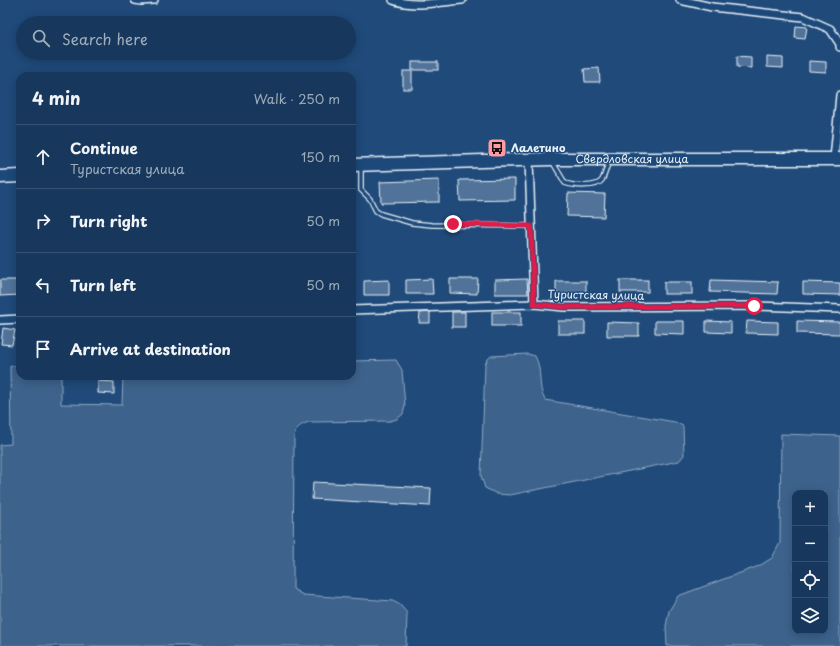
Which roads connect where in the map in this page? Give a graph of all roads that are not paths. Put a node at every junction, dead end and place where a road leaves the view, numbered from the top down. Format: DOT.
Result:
graph roads {
  1 [pos="135,0"];
  2 [pos="154,0"];
  3 [pos="393,0"];
  4 [pos="462,0"];
  5 [pos="680,0"];
  6 [pos="840,47"];
  7 [pos="840,95"];
  8 [pos="610,158"];
  9 [pos="551,159"];
  10 [pos="837,159"];
  11 [pos="529,160"];
  12 [pos="356,164"];
  13 [pos="0,176"];
  14 [pos="16,176"];
  15 [pos="531,226"];
  16 [pos="534,304"];
  17 [pos="840,309"];
  18 [pos="356,310"];
  19 [pos="16,319"];
  20 [pos="0,320"];
  1 -- 2 [label="street"];
  3 -- 4 [label="street"];
  5 -- 6 [label="street"];
  7 -- 10 [label="street"];
  8 -- 9 [label="highway, Свердловская улица"];
  8 -- 9 [label="lane"];
  8 -- 10 [label="highway, Свердловская улица"];
  9 -- 11 [label="highway, Свердловская улица"];
  11 -- 12 [label="highway, Свердловская улица"];
  11 -- 15 [label="street"];
  12 -- 15 [label="lane"];
  13 -- 14 [label="highway"];
  15 -- 16 [label="street"];
  16 -- 17 [label="street, Туристская улица"];
  16 -- 18 [label="street, Туристская улица"];
  19 -- 20 [label="street"];
}
